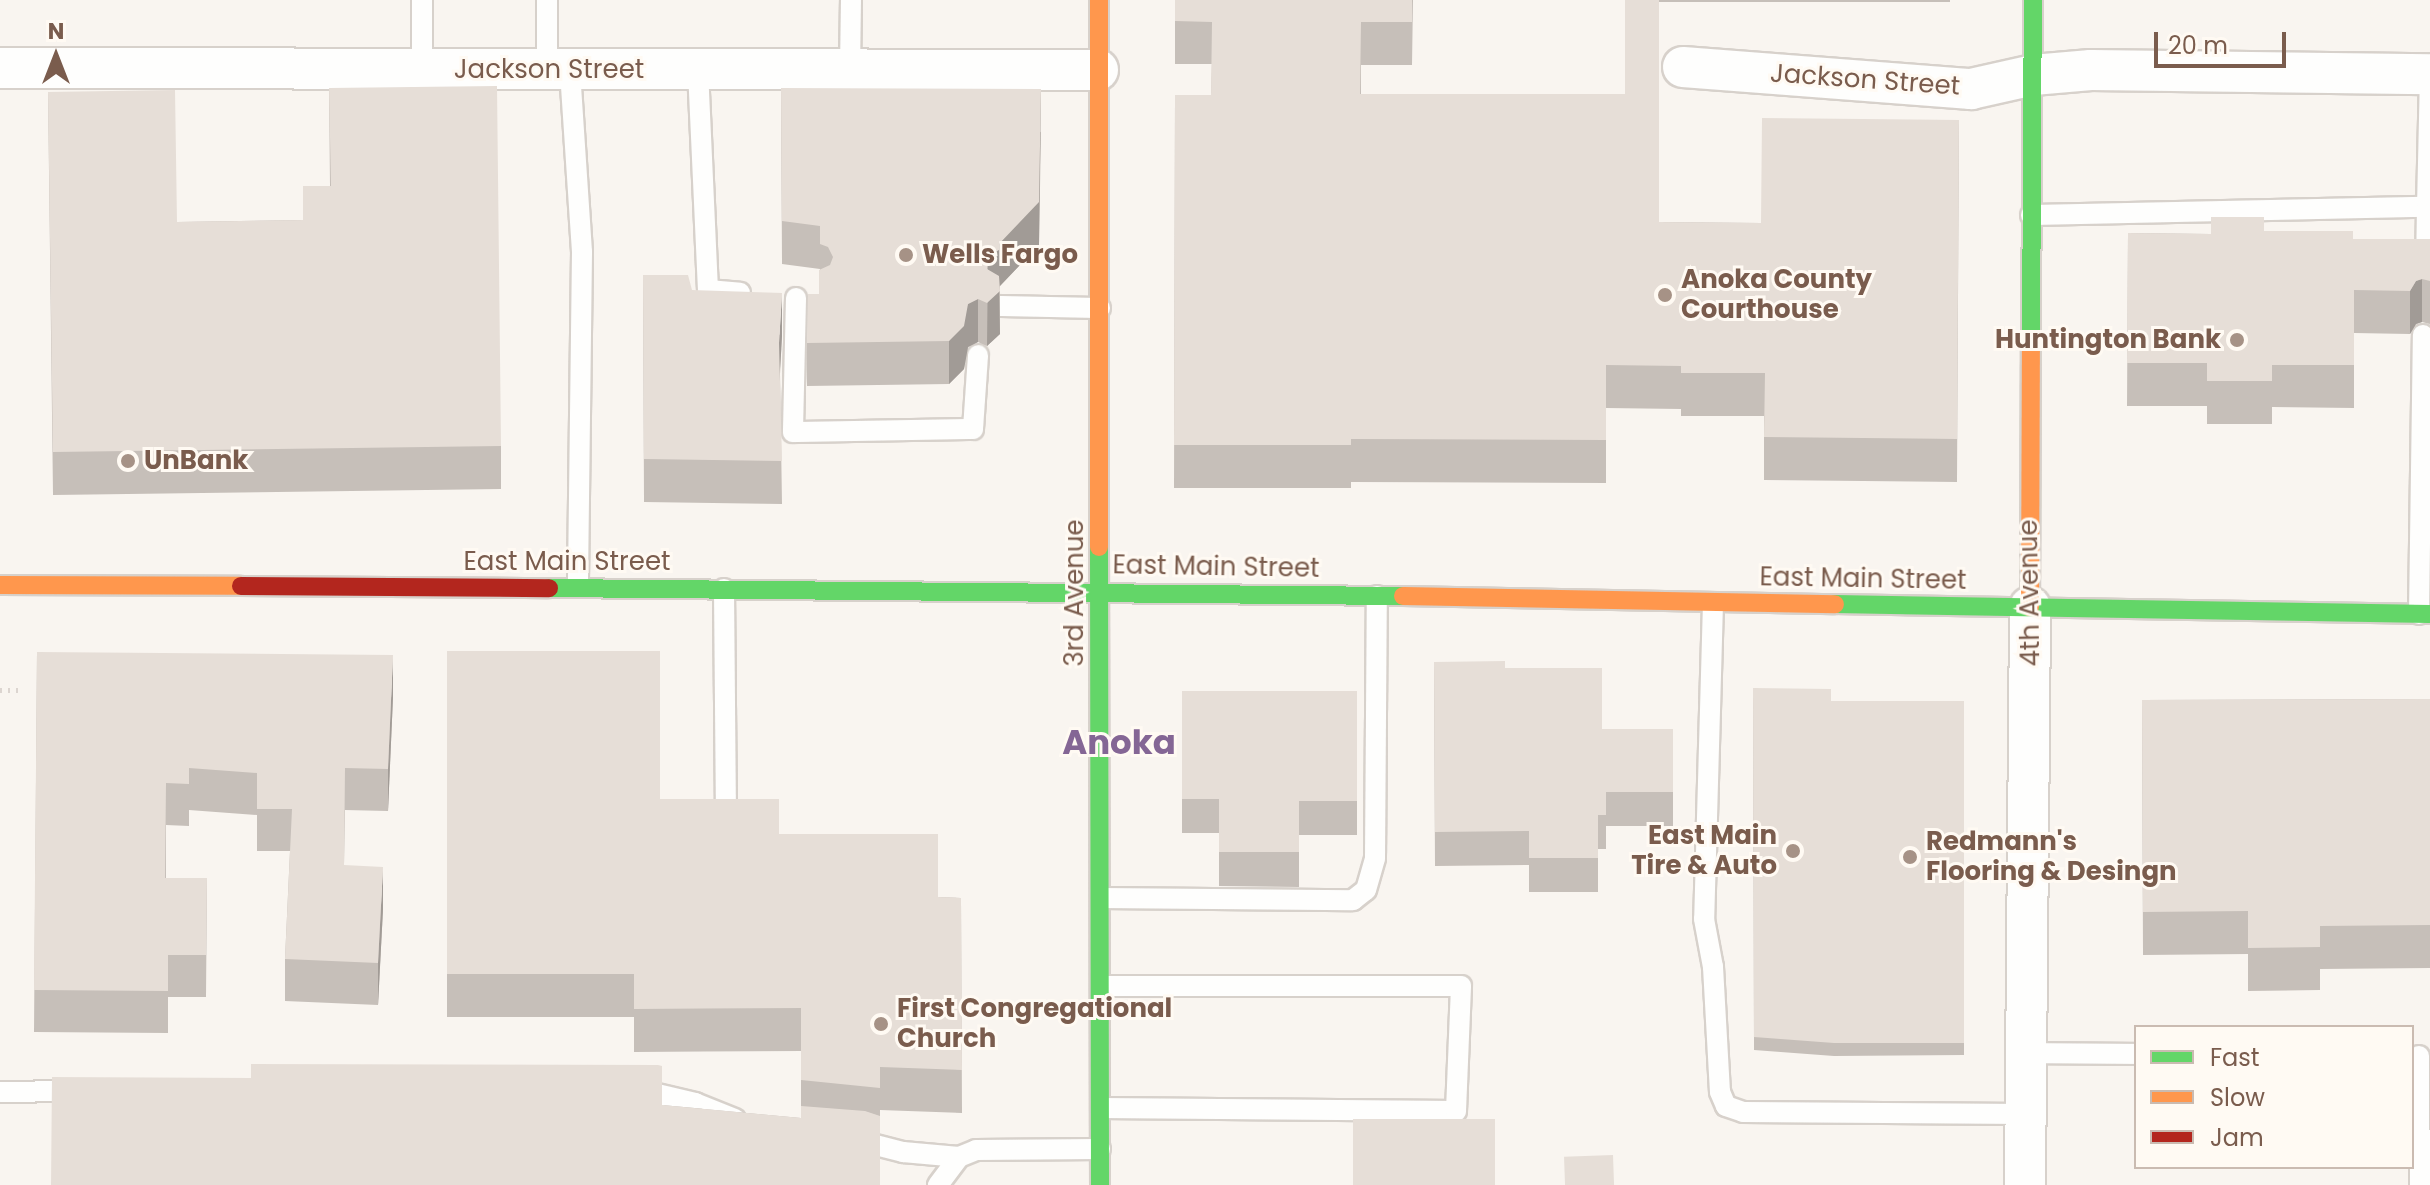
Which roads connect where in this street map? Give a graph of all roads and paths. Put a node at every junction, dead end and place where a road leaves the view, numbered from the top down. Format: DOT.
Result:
graph roads {
  1 [pos="422,0"];
  2 [pos="547,0"];
  3 [pos="851,0"];
  4 [pos="1099,0"];
  5 [pos="2033,0"];
  6 [pos="1683,67"];
  7 [pos="0,68"];
  8 [pos="422,70"];
  9 [pos="698,70"];
  10 [pos="850,70"];
  11 [pos="1098,70"];
  12 [pos="558,71"];
  13 [pos="2033,75"];
  14 [pos="2430,75"];
  15 [pos="2427,207"];
  16 [pos="2031,215"];
  17 [pos="2426,270"];
  18 [pos="796,298"];
  19 [pos="820,300"];
  20 [pos="999,306"];
  21 [pos="1100,308"];
  22 [pos="2423,335"];
  23 [pos="978,355"];
  24 [pos="0,585"];
  25 [pos="578,587"];
  26 [pos="724,589"];
  27 [pos="1101,591"];
  28 [pos="1377,596"];
  29 [pos="1713,603"];
  30 [pos="2030,607"];
  31 [pos="2424,614"];
  32 [pos="0,690"];
  33 [pos="23,690"];
  34 [pos="726,806"];
  35 [pos="1101,898"];
  36 [pos="1101,986"];
  37 [pos="2025,1053"];
  38 [pos="2134,1054"];
  39 [pos="2420,1056"];
  40 [pos="613,1087"];
  41 [pos="93,1090"];
  42 [pos="0,1092"];
  43 [pos="1101,1108"];
  44 [pos="2025,1114"];
  45 [pos="758,1129"];
  46 [pos="840,1139"];
  47 [pos="1100,1149"];
  48 [pos="959,1157"];
  49 [pos="938,1185"];
  50 [pos="1100,1185"];
  51 [pos="2025,1185"];
  52 [pos="2420,1185"];
  1 -- 8 [label="lane"];
  2 -- 12 [label="lane"];
  3 -- 10 [label="lane"];
  4 -- 11 [label="main road, 3rd Avenue"];
  5 -- 13 [label="main road, 4th Avenue"];
  6 -- 13 [label="street, Jackson Street"];
  7 -- 8 [label="street, Jackson Street"];
  8 -- 12 [label="street, Jackson Street"];
  9 -- 10 [label="street, Jackson Street"];
  9 -- 12 [label="street, Jackson Street"];
  9 -- 18 [label="lane"];
  10 -- 11 [label="street, Jackson Street"];
  11 -- 21 [label="main road, 3rd Avenue"];
  12 -- 25 [label="lane"];
  13 -- 14 [label="street, Jackson Street"];
  13 -- 16 [label="main road, 4th Avenue"];
  14 -- 15 [label="lane"];
  15 -- 16 [label="lane"];
  15 -- 17 [label="lane"];
  16 -- 30 [label="main road, 4th Avenue"];
  18 -- 19 [label="lane"];
  18 -- 23 [label="lane"];
  20 -- 21 [label="lane"];
  21 -- 27 [label="main road, 3rd Avenue"];
  22 -- 31 [label="lane"];
  24 -- 25 [label="main road, East Main Street"];
  25 -- 26 [label="main road, East Main Street"];
  26 -- 27 [label="main road, East Main Street"];
  26 -- 34 [label="lane"];
  27 -- 28 [label="main road, East Main Street"];
  27 -- 35 [label="main road, 3rd Avenue"];
  28 -- 29 [label="main road, East Main Street"];
  28 -- 35 [label="lane"];
  29 -- 30 [label="main road, East Main Street"];
  29 -- 44 [label="lane"];
  30 -- 31 [label="main road, East Main Street"];
  30 -- 37 [label="street, 4th Avenue"];
  32 -- 33 [label="path"];
  35 -- 36 [label="main road, 3rd Avenue"];
  36 -- 43 [label="main road, 3rd Avenue"];
  36 -- 43 [label="lane"];
  37 -- 38 [label="lane"];
  37 -- 44 [label="street, 4th Avenue"];
  39 -- 52 [label="lane"];
  40 -- 45 [label="lane"];
  41 -- 42 [label="lane"];
  43 -- 47 [label="main road, 3rd Avenue"];
  44 -- 51 [label="street, 4th Avenue"];
  46 -- 48 [label="lane"];
  47 -- 48 [label="lane"];
  47 -- 50 [label="main road, 3rd Avenue"];
  48 -- 49 [label="lane"];
}
